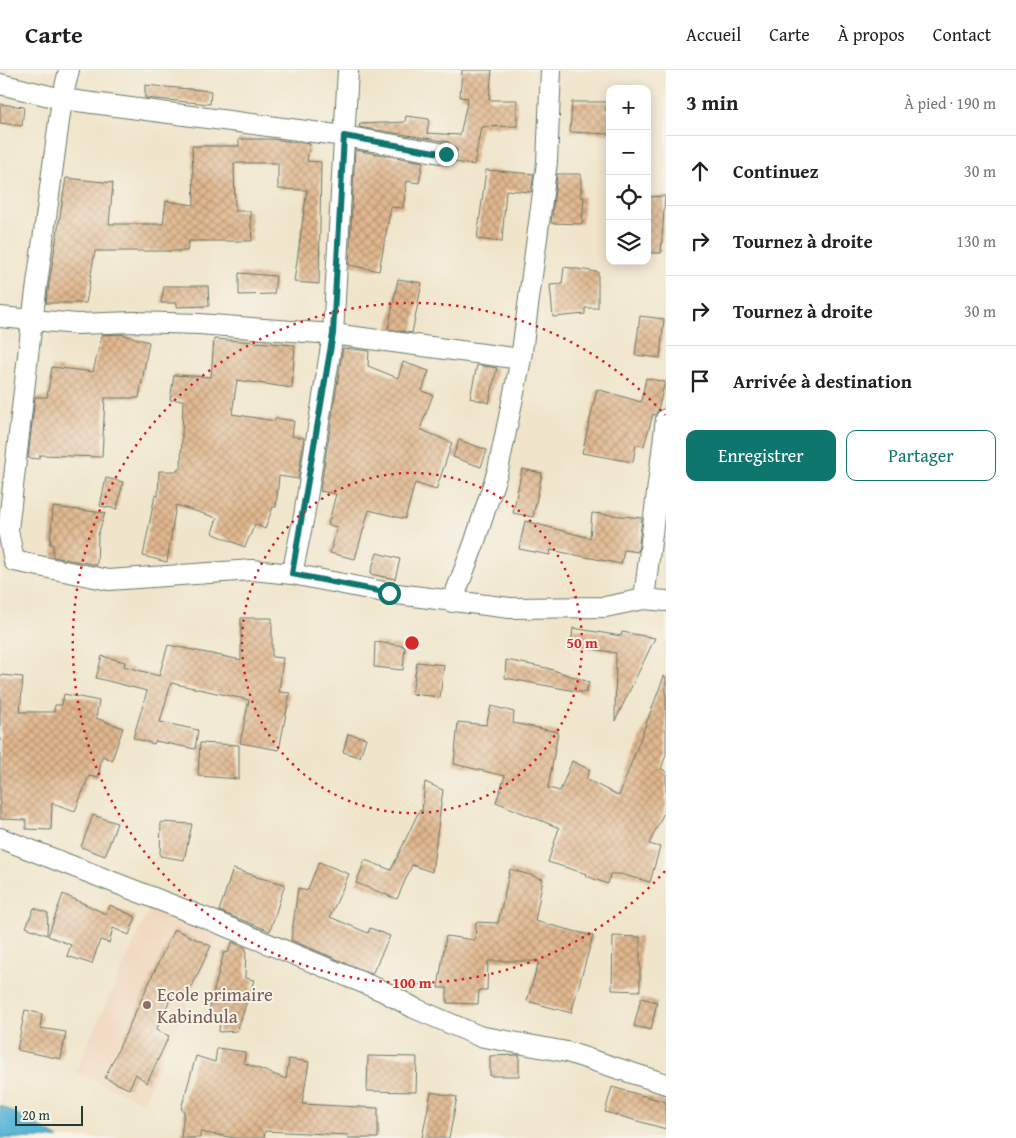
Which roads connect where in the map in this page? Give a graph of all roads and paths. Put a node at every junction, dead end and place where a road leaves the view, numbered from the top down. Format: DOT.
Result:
graph roads {
  1 [pos="69,70"];
  2 [pos="348,70"];
  3 [pos="551,70"];
  4 [pos="0,84"];
  5 [pos="62,99"];
  6 [pos="344,136"];
  7 [pos="446,154"];
  8 [pos="0,317"];
  9 [pos="32,321"];
  10 [pos="333,334"];
  11 [pos="521,359"];
  12 [pos="666,419"];
  13 [pos="7,561"];
  14 [pos="292,574"];
  15 [pos="644,599"];
  16 [pos="666,601"];
  17 [pos="452,602"];
  18 [pos="0,838"];
  19 [pos="666,1084"];
  1 -- 5 [label="street"];
  2 -- 6 [label="street"];
  3 -- 11 [label="street"];
  4 -- 5 [label="street"];
  5 -- 6 [label="street"];
  5 -- 9 [label="street"];
  6 -- 7 [label="street"];
  6 -- 10 [label="street"];
  8 -- 9 [label="street"];
  9 -- 10 [label="street"];
  9 -- 13 [label="street"];
  10 -- 11 [label="street"];
  10 -- 14 [label="street"];
  11 -- 17 [label="street"];
  12 -- 15 [label="street"];
  13 -- 14 [label="street"];
  14 -- 17 [label="street"];
  15 -- 16 [label="street"];
  15 -- 17 [label="street"];
  18 -- 19 [label="street"];
}
